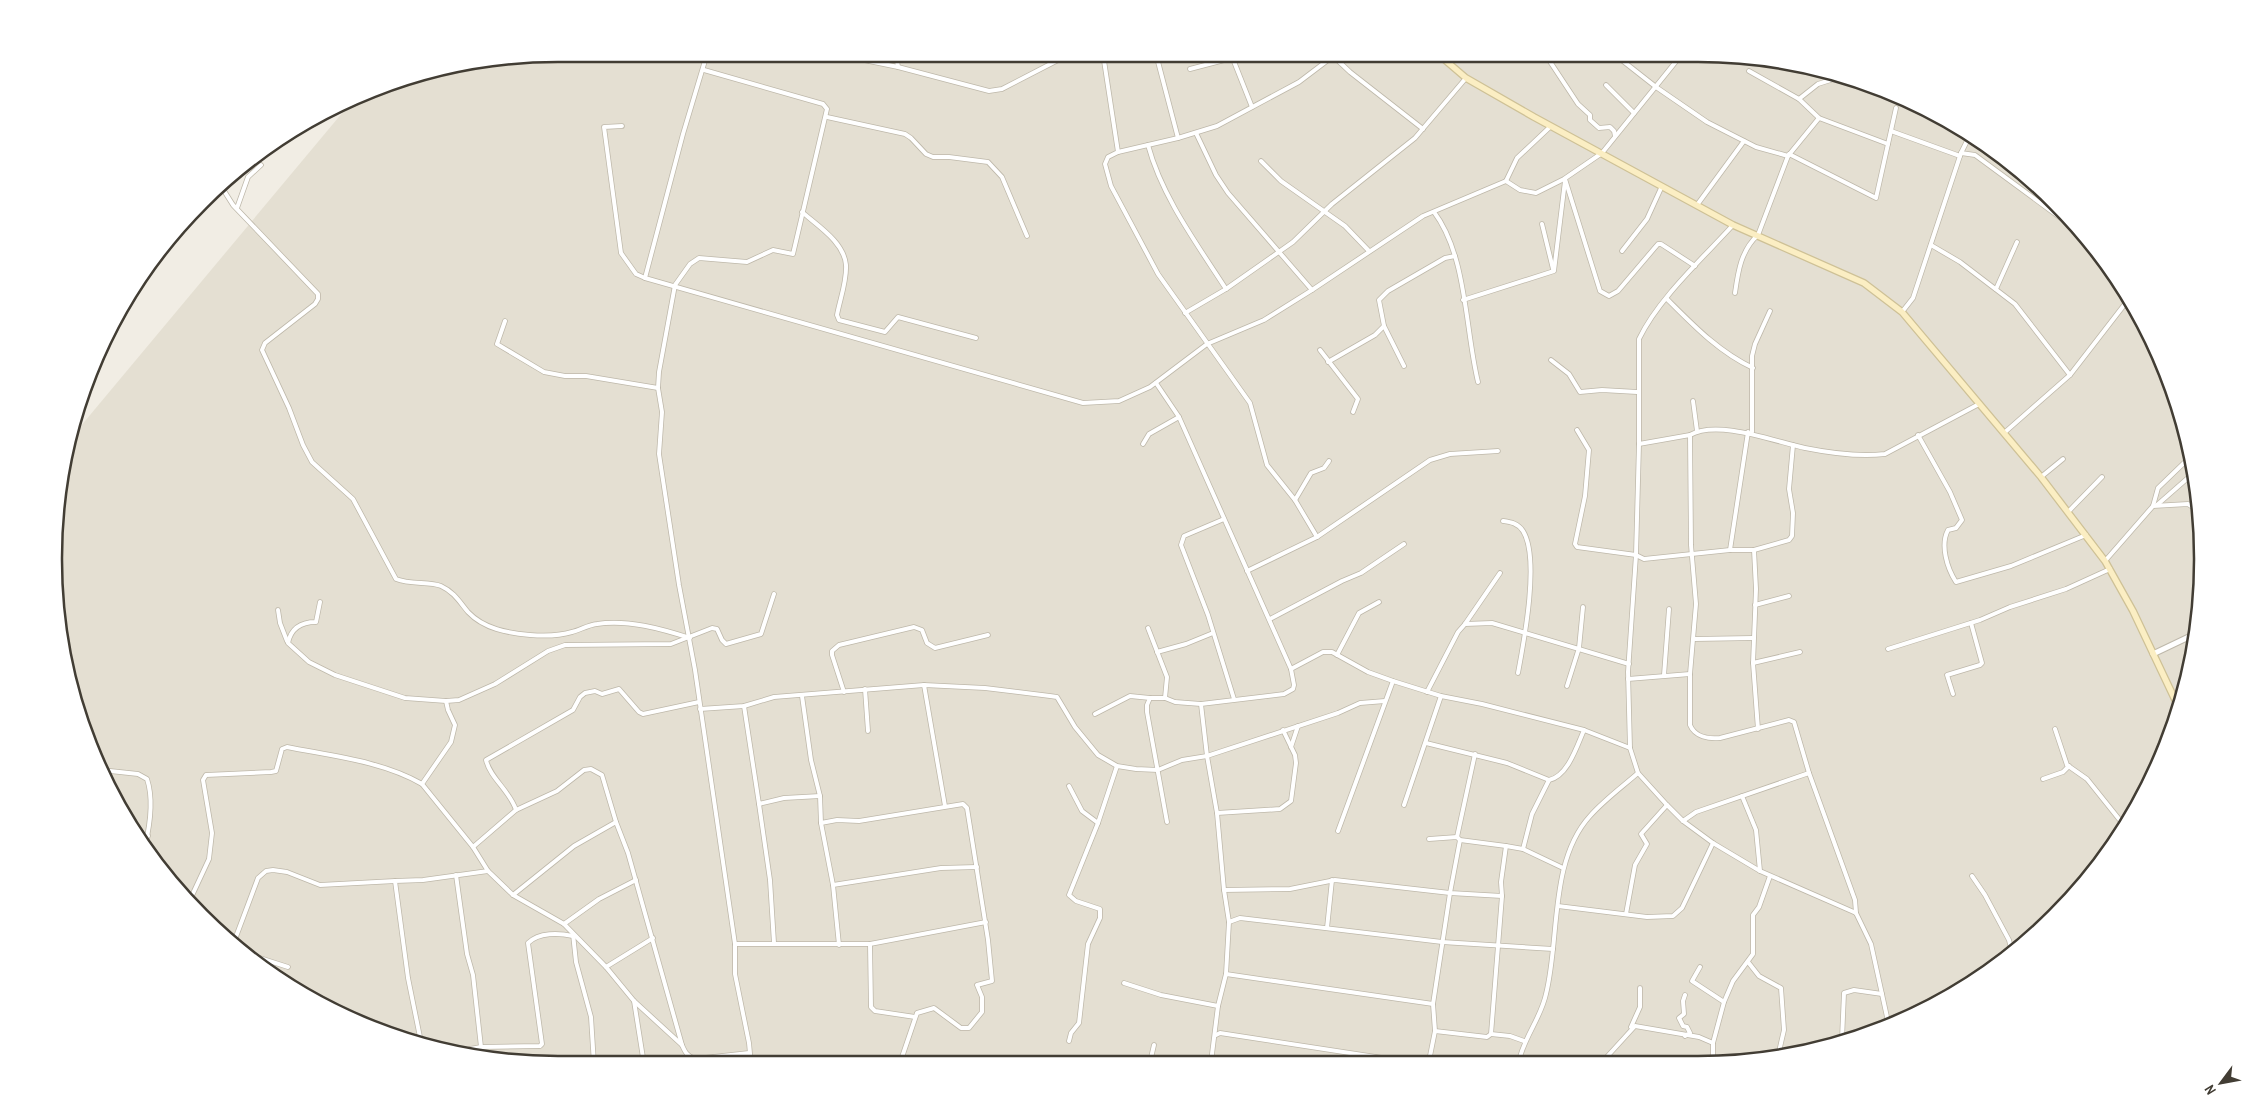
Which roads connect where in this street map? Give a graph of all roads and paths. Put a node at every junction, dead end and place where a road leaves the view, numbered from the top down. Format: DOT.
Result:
graph roads {
  1 [pos="706,62"];
  2 [pos="875,62"];
  3 [pos="897,62"];
  4 [pos="1054,62"];
  5 [pos="1104,62"];
  6 [pos="1158,62"];
  7 [pos="1213,62"];
  8 [pos="1234,62"];
  9 [pos="1323,62"];
  10 [pos="1341,62"];
  11 [pos="1447,62"];
  12 [pos="1551,62"];
  13 [pos="1624,62"];
  14 [pos="1676,62"];
  15 [pos="898,67"];
  16 [pos="1190,69"];
  17 [pos="704,70"];
  18 [pos="1749,72"];
  19 [pos="1466,78"];
  20 [pos="1830,80"];
  21 [pos="1606,85"];
  22 [pos="1656,87"];
  23 [pos="1799,99"];
  24 [pos="1252,107"];
  25 [pos="1896,108"];
  26 [pos="1634,112"];
  27 [pos="827,117"];
  28 [pos="1819,118"];
  29 [pos="622,126"];
  30 [pos="1551,126"];
  31 [pos="1422,129"];
  32 [pos="1891,131"];
  33 [pos="1196,133"];
  34 [pos="1615,136"];
  35 [pos="1178,138"];
  36 [pos="1744,141"];
  37 [pos="1966,142"];
  38 [pos="1888,144"];
  39 [pos="1148,145"];
  40 [pos="1118,152"];
  41 [pos="1602,153"];
  42 [pos="1960,154"];
  43 [pos="1789,155"];
  44 [pos="1261,161"];
  45 [pos="261,165"];
  46 [pos="1564,179"];
  47 [pos="1506,181"];
  48 [pos="1662,186"];
  49 [pos="224,193"];
  50 [pos="1697,205"];
  51 [pos="237,208"];
  52 [pos="2050,210"];
  53 [pos="802,212"];
  54 [pos="1324,212"];
  55 [pos="1434,212"];
  56 [pos="1542,224"];
  57 [pos="1733,225"];
  58 [pos="1758,234"];
  59 [pos="1027,236"];
  60 [pos="2017,242"];
  61 [pos="1930,245"];
  62 [pos="1369,251"];
  63 [pos="1622,251"];
  64 [pos="1278,252"];
  65 [pos="1455,256"];
  66 [pos="1695,266"];
  67 [pos="1554,271"];
  68 [pos="645,278"];
  69 [pos="675,285"];
  70 [pos="1226,289"];
  71 [pos="1996,289"];
  72 [pos="1312,290"];
  73 [pos="1735,293"];
  74 [pos="1667,299"];
  75 [pos="1463,300"];
  76 [pos="2124,306"];
  77 [pos="1770,310"];
  78 [pos="1902,312"];
  79 [pos="1185,313"];
  80 [pos="505,320"];
  81 [pos="1384,326"];
  82 [pos="976,338"];
  83 [pos="1207,344"];
  84 [pos="1320,350"];
  85 [pos="1551,360"];
  86 [pos="1328,362"];
  87 [pos="1404,366"];
  88 [pos="1753,368"];
  89 [pos="2070,375"];
  90 [pos="1478,382"];
  91 [pos="1156,383"];
  92 [pos="658,388"];
  93 [pos="1638,392"];
  94 [pos="1693,401"];
  95 [pos="1978,404"];
  96 [pos="1353,412"];
  97 [pos="1179,417"];
  98 [pos="1577,430"];
  99 [pos="1697,431"];
  100 [pos="1750,432"];
  101 [pos="2004,433"];
  102 [pos="1690,435"];
  103 [pos="1918,435"];
  104 [pos="1143,444"];
  105 [pos="1639,444"];
  106 [pos="1793,445"];
  107 [pos="1498,451"];
  108 [pos="2063,459"];
  109 [pos="1329,461"];
  110 [pos="2184,464"];
  111 [pos="2040,477"];
  112 [pos="2102,477"];
  113 [pos="2187,479"];
  114 [pos="1295,500"];
  115 [pos="2190,505"];
  116 [pos="2155,506"];
  117 [pos="2068,512"];
  118 [pos="1224,519"];
  119 [pos="1503,521"];
  120 [pos="2086,535"];
  121 [pos="1317,537"];
  122 [pos="1404,544"];
  123 [pos="1730,550"];
  124 [pos="1754,550"];
  125 [pos="1692,554"];
  126 [pos="1636,555"];
  127 [pos="2105,561"];
  128 [pos="2110,569"];
  129 [pos="1247,571"];
  130 [pos="1500,573"];
  131 [pos="774,594"];
  132 [pos="1789,596"];
  133 [pos="320,602"];
  134 [pos="1379,602"];
  135 [pos="1755,605"];
  136 [pos="1583,607"];
  137 [pos="1669,609"];
  138 [pos="278,610"];
  139 [pos="1270,619"];
  140 [pos="1971,623"];
  141 [pos="1465,624"];
  142 [pos="1148,628"];
  143 [pos="1525,631"];
  144 [pos="1213,633"];
  145 [pos="988,635"];
  146 [pos="690,638"];
  147 [pos="1753,638"];
  148 [pos="2187,638"];
  149 [pos="1695,639"];
  150 [pos="288,643"];
  151 [pos="1578,648"];
  152 [pos="1888,649"];
  153 [pos="1157,652"];
  154 [pos="1800,652"];
  155 [pos="2153,654"];
  156 [pos="1337,655"];
  157 [pos="1753,663"];
  158 [pos="1629,664"];
  159 [pos="1291,669"];
  160 [pos="1518,673"];
  161 [pos="1690,674"];
  162 [pos="1664,675"];
  163 [pos="1628,679"];
  164 [pos="1393,681"];
  165 [pos="924,685"];
  166 [pos="1568,686"];
  167 [pos="865,689"];
  168 [pos="844,692"];
  169 [pos="1427,692"];
  170 [pos="1953,694"];
  171 [pos="802,696"];
  172 [pos="1441,696"];
  173 [pos="1150,698"];
  174 [pos="1165,698"];
  175 [pos="2174,698"];
  176 [pos="1234,699"];
  177 [pos="446,701"];
  178 [pos="1385,701"];
  179 [pos="699,702"];
  180 [pos="1201,704"];
  181 [pos="744,706"];
  182 [pos="700,710"];
  183 [pos="1095,714"];
  184 [pos="1298,726"];
  185 [pos="1758,728"];
  186 [pos="2055,729"];
  187 [pos="1283,730"];
  188 [pos="1584,730"];
  189 [pos="868,731"];
  190 [pos="1426,743"];
  191 [pos="1291,747"];
  192 [pos="1630,748"];
  193 [pos="1475,754"];
  194 [pos="1207,756"];
  195 [pos="1117,766"];
  196 [pos="2069,766"];
  197 [pos="1158,770"];
  198 [pos="110,771"];
  199 [pos="1638,773"];
  200 [pos="1810,773"];
  201 [pos="2043,779"];
  202 [pos="1549,780"];
  203 [pos="422,784"];
  204 [pos="1069,786"];
  205 [pos="820,796"];
  206 [pos="1742,796"];
  207 [pos="759,804"];
  208 [pos="1404,805"];
  209 [pos="1667,805"];
  210 [pos="945,806"];
  211 [pos="516,810"];
  212 [pos="1217,814"];
  213 [pos="2119,820"];
  214 [pos="1684,821"];
  215 [pos="616,822"];
  216 [pos="1167,822"];
  217 [pos="821,823"];
  218 [pos="1098,823"];
  219 [pos="1338,831"];
  220 [pos="148,836"];
  221 [pos="1428,839"];
  222 [pos="1458,839"];
  223 [pos="1713,843"];
  224 [pos="1506,846"];
  225 [pos="473,848"];
  226 [pos="1523,849"];
  227 [pos="977,867"];
  228 [pos="1563,868"];
  229 [pos="488,871"];
  230 [pos="1760,871"];
  231 [pos="456,875"];
  232 [pos="1770,876"];
  233 [pos="1972,876"];
  234 [pos="636,880"];
  235 [pos="1332,880"];
  236 [pos="395,881"];
  237 [pos="832,885"];
  238 [pos="1224,890"];
  239 [pos="1450,893"];
  240 [pos="193,894"];
  241 [pos="513,895"];
  242 [pos="1502,896"];
  243 [pos="1558,906"];
  244 [pos="1856,913"];
  245 [pos="1626,914"];
  246 [pos="986,922"];
  247 [pos="1229,922"];
  248 [pos="564,924"];
  249 [pos="1327,928"];
  250 [pos="573,934"];
  251 [pos="236,936"];
  252 [pos="653,938"];
  253 [pos="1442,942"];
  254 [pos="774,943"];
  255 [pos="735,944"];
  256 [pos="870,944"];
  257 [pos="2010,944"];
  258 [pos="839,945"];
  259 [pos="1498,946"];
  260 [pos="1553,949"];
  261 [pos="267,960"];
  262 [pos="1748,962"];
  263 [pos="1700,966"];
  264 [pos="288,967"];
  265 [pos="606,967"];
  266 [pos="1226,974"];
  267 [pos="1124,983"];
  268 [pos="1640,988"];
  269 [pos="1685,994"];
  270 [pos="1882,994"];
  271 [pos="634,1001"];
  272 [pos="1724,1002"];
  273 [pos="1433,1004"];
  274 [pos="1218,1006"];
  275 [pos="915,1017"];
  276 [pos="1887,1018"];
  277 [pos="1435,1031"];
  278 [pos="1628,1031"];
  279 [pos="1490,1034"];
  280 [pos="1842,1034"];
  281 [pos="419,1035"];
  282 [pos="1216,1035"];
  283 [pos="1684,1036"];
  284 [pos="1069,1041"];
  285 [pos="1524,1041"];
  286 [pos="1713,1044"];
  287 [pos="682,1045"];
  288 [pos="1154,1045"];
  289 [pos="481,1047"];
  290 [pos="475,1048"];
  291 [pos="1780,1048"];
  292 [pos="749,1053"];
  293 [pos="1713,1055"];
  294 [pos="594,1056"];
  295 [pos="643,1056"];
  296 [pos="690,1056"];
  297 [pos="722,1056"];
  298 [pos="750,1056"];
  299 [pos="902,1056"];
  300 [pos="1151,1056"];
  301 [pos="1212,1056"];
  302 [pos="1368,1056"];
  303 [pos="1430,1056"];
  304 [pos="1520,1056"];
  305 [pos="1608,1056"];
  1 -- 17 [label="street"];
  2 -- 15 [label="street"];
  3 -- 15 [label="street"];
  4 -- 15 [label="street"];
  5 -- 40 [label="street"];
  6 -- 35 [label="street"];
  7 -- 16 [label="street"];
  8 -- 24 [label="street"];
  9 -- 24 [label="street"];
  10 -- 31 [label="street"];
  11 -- 19 [label="main road"];
  12 -- 34 [label="street"];
  13 -- 22 [label="street"];
  14 -- 22 [label="street"];
  17 -- 27 [label="street"];
  17 -- 68 [label="street"];
  18 -- 23 [label="street"];
  19 -- 30 [label="main road"];
  19 -- 31 [label="street"];
  20 -- 23 [label="street"];
  21 -- 26 [label="street"];
  22 -- 26 [label="street"];
  22 -- 36 [label="street"];
  23 -- 28 [label="street"];
  24 -- 33 [label="street"];
  25 -- 32 [label="street"];
  26 -- 34 [label="street"];
  27 -- 53 [label="street"];
  27 -- 59 [label="street"];
  28 -- 38 [label="street"];
  28 -- 43 [label="street"];
  29 -- 68 [label="street"];
  30 -- 41 [label="main road"];
  30 -- 47 [label="street"];
  31 -- 54 [label="street"];
  32 -- 38 [label="street"];
  32 -- 42 [label="street"];
  33 -- 35 [label="street"];
  33 -- 64 [label="street"];
  34 -- 41 [label="street"];
  35 -- 39 [label="street"];
  36 -- 43 [label="street"];
  36 -- 50 [label="street"];
  37 -- 42 [label="street"];
  38 -- 43 [label="street"];
  39 -- 40 [label="street"];
  39 -- 70 [label="street"];
  40 -- 79 [label="street"];
  41 -- 46 [label="street"];
  41 -- 48 [label="main road"];
  42 -- 52 [label="street"];
  42 -- 61 [label="street"];
  43 -- 58 [label="street"];
  44 -- 54 [label="street"];
  45 -- 51 [label="street"];
  46 -- 47 [label="street"];
  46 -- 66 [label="street"];
  46 -- 67 [label="street"];
  47 -- 55 [label="street"];
  48 -- 50 [label="main road"];
  48 -- 63 [label="street"];
  49 -- 51 [label="street"];
  50 -- 57 [label="main road"];
  51 -- 146 [label="street"];
  53 -- 69 [label="street"];
  53 -- 82 [label="street"];
  54 -- 62 [label="street"];
  54 -- 64 [label="street"];
  55 -- 62 [label="street"];
  55 -- 65 [label="street"];
  56 -- 67 [label="street"];
  57 -- 58 [label="main road"];
  57 -- 66 [label="street"];
  58 -- 73 [label="street"];
  58 -- 78 [label="main road"];
  60 -- 71 [label="street"];
  61 -- 71 [label="street"];
  61 -- 78 [label="street"];
  62 -- 72 [label="street"];
  64 -- 70 [label="street"];
  64 -- 72 [label="street"];
  65 -- 75 [label="street"];
  65 -- 81 [label="street"];
  66 -- 74 [label="street"];
  67 -- 75 [label="street"];
  68 -- 69 [label="street"];
  69 -- 91 [label="street"];
  69 -- 92 [label="street"];
  70 -- 79 [label="street"];
  71 -- 89 [label="street"];
  72 -- 83 [label="street"];
  74 -- 88 [label="street"];
  74 -- 93 [label="street"];
  75 -- 90 [label="street"];
  76 -- 89 [label="street"];
  77 -- 88 [label="street"];
  78 -- 95 [label="main road"];
  79 -- 83 [label="street"];
  80 -- 92 [label="street"];
  81 -- 86 [label="street"];
  81 -- 87 [label="street"];
  83 -- 91 [label="street"];
  83 -- 114 [label="street"];
  84 -- 86 [label="street"];
  85 -- 93 [label="street"];
  86 -- 96 [label="street"];
  88 -- 100 [label="street"];
  89 -- 101 [label="street"];
  91 -- 97 [label="street"];
  92 -- 146 [label="street"];
  93 -- 105 [label="street"];
  94 -- 99 [label="street"];
  95 -- 101 [label="main road"];
  95 -- 103 [label="street"];
  97 -- 104 [label="street"];
  97 -- 118 [label="street"];
  98 -- 126 [label="street"];
  99 -- 100 [label="street"];
  99 -- 102 [label="street"];
  100 -- 106 [label="street"];
  100 -- 123 [label="street"];
  101 -- 111 [label="main road"];
  102 -- 105 [label="street"];
  102 -- 125 [label="street"];
  103 -- 106 [label="street"];
  103 -- 120 [label="street"];
  105 -- 126 [label="street"];
  106 -- 124 [label="street"];
  107 -- 121 [label="street"];
  108 -- 111 [label="street"];
  109 -- 114 [label="street"];
  110 -- 116 [label="street"];
  111 -- 117 [label="main road"];
  112 -- 117 [label="street"];
  113 -- 116 [label="street"];
  114 -- 121 [label="street"];
  115 -- 116 [label="street"];
  116 -- 127 [label="street"];
  117 -- 120 [label="main road"];
  118 -- 129 [label="street"];
  118 -- 144 [label="street"];
  119 -- 143 [label="street"];
  120 -- 127 [label="main road"];
  121 -- 129 [label="street"];
  122 -- 139 [label="street"];
  123 -- 124 [label="street"];
  123 -- 125 [label="street"];
  124 -- 135 [label="street"];
  125 -- 126 [label="street"];
  125 -- 149 [label="street"];
  126 -- 158 [label="street"];
  127 -- 128 [label="main road"];
  128 -- 140 [label="street"];
  128 -- 155 [label="main road"];
  129 -- 139 [label="street"];
  130 -- 141 [label="street"];
  131 -- 146 [label="street"];
  132 -- 135 [label="street"];
  133 -- 150 [label="street"];
  134 -- 156 [label="street"];
  135 -- 147 [label="street"];
  136 -- 151 [label="street"];
  137 -- 162 [label="street"];
  138 -- 150 [label="street"];
  139 -- 159 [label="street"];
  140 -- 152 [label="street"];
  140 -- 170 [label="street"];
  141 -- 143 [label="street"];
  141 -- 169 [label="street"];
  142 -- 153 [label="street"];
  143 -- 151 [label="street"];
  143 -- 160 [label="street"];
  144 -- 153 [label="street"];
  144 -- 176 [label="street"];
  145 -- 168 [label="street"];
  146 -- 177 [label="street"];
  146 -- 179 [label="street"];
  147 -- 149 [label="street"];
  147 -- 157 [label="street"];
  148 -- 155 [label="street"];
  149 -- 161 [label="street"];
  150 -- 177 [label="street"];
  151 -- 158 [label="street"];
  151 -- 166 [label="street"];
  153 -- 174 [label="street"];
  154 -- 157 [label="street"];
  155 -- 175 [label="main road"];
  156 -- 159 [label="street"];
  156 -- 164 [label="street"];
  157 -- 185 [label="street"];
  158 -- 163 [label="street"];
  159 -- 176 [label="street"];
  161 -- 162 [label="street"];
  161 -- 185 [label="street"];
  162 -- 163 [label="street"];
  163 -- 192 [label="street"];
  164 -- 169 [label="street"];
  164 -- 178 [label="street"];
  165 -- 167 [label="street"];
  165 -- 195 [label="street"];
  165 -- 210 [label="street"];
  167 -- 168 [label="street"];
  167 -- 189 [label="street"];
  168 -- 171 [label="street"];
  169 -- 172 [label="street"];
  171 -- 181 [label="street"];
  171 -- 205 [label="street"];
  172 -- 188 [label="street"];
  172 -- 190 [label="street"];
  173 -- 174 [label="street"];
  173 -- 183 [label="street"];
  173 -- 197 [label="street"];
  174 -- 180 [label="street"];
  176 -- 180 [label="street"];
  177 -- 203 [label="street"];
  178 -- 184 [label="street"];
  178 -- 219 [label="street"];
  179 -- 182 [label="street"];
  179 -- 211 [label="street"];
  180 -- 194 [label="street"];
  181 -- 182 [label="street"];
  181 -- 207 [label="street"];
  182 -- 255 [label="street"];
  184 -- 187 [label="street"];
  184 -- 191 [label="street"];
  185 -- 200 [label="street"];
  186 -- 196 [label="street"];
  187 -- 191 [label="street"];
  187 -- 194 [label="street"];
  188 -- 192 [label="street"];
  188 -- 202 [label="street"];
  190 -- 193 [label="street"];
  190 -- 208 [label="street"];
  191 -- 212 [label="street"];
  192 -- 199 [label="street"];
  193 -- 202 [label="street"];
  193 -- 222 [label="street"];
  194 -- 197 [label="street"];
  194 -- 212 [label="street"];
  195 -- 197 [label="street"];
  195 -- 218 [label="street"];
  196 -- 201 [label="street"];
  196 -- 213 [label="street"];
  197 -- 216 [label="street"];
  198 -- 220 [label="street"];
  199 -- 209 [label="street"];
  199 -- 228 [label="street"];
  200 -- 206 [label="street"];
  200 -- 244 [label="street"];
  202 -- 226 [label="street"];
  203 -- 225 [label="street"];
  203 -- 240 [label="street"];
  204 -- 218 [label="street"];
  205 -- 207 [label="street"];
  205 -- 217 [label="street"];
  206 -- 214 [label="street"];
  206 -- 230 [label="street"];
  207 -- 254 [label="street"];
  209 -- 214 [label="street"];
  209 -- 245 [label="street"];
  210 -- 217 [label="street"];
  210 -- 227 [label="street"];
  211 -- 215 [label="street"];
  211 -- 225 [label="street"];
  212 -- 238 [label="street"];
  214 -- 223 [label="street"];
  215 -- 234 [label="street"];
  215 -- 241 [label="street"];
  217 -- 237 [label="street"];
  218 -- 284 [label="street"];
  221 -- 222 [label="street"];
  222 -- 224 [label="street"];
  222 -- 239 [label="street"];
  223 -- 230 [label="street"];
  223 -- 245 [label="street"];
  224 -- 226 [label="street"];
  224 -- 242 [label="street"];
  225 -- 229 [label="street"];
  226 -- 228 [label="street"];
  227 -- 237 [label="street"];
  227 -- 246 [label="street"];
  228 -- 243 [label="street"];
  229 -- 231 [label="street"];
  229 -- 241 [label="street"];
  230 -- 232 [label="street"];
  231 -- 236 [label="street"];
  231 -- 289 [label="street"];
  232 -- 244 [label="street"];
  232 -- 262 [label="street"];
  233 -- 257 [label="street"];
  234 -- 248 [label="street"];
  234 -- 252 [label="street"];
  235 -- 238 [label="street"];
  235 -- 239 [label="street"];
  235 -- 249 [label="street"];
  236 -- 251 [label="street"];
  236 -- 281 [label="street"];
  237 -- 258 [label="street"];
  238 -- 247 [label="street"];
  239 -- 242 [label="street"];
  239 -- 253 [label="street"];
  241 -- 248 [label="street"];
  242 -- 259 [label="street"];
  243 -- 245 [label="street"];
  243 -- 260 [label="street"];
  244 -- 270 [label="street"];
  246 -- 256 [label="street"];
  246 -- 275 [label="street"];
  247 -- 249 [label="street"];
  247 -- 266 [label="street"];
  248 -- 250 [label="street"];
  249 -- 253 [label="street"];
  250 -- 265 [label="street"];
  250 -- 289 [label="street"];
  250 -- 294 [label="street"];
  252 -- 265 [label="street"];
  252 -- 287 [label="street"];
  253 -- 259 [label="street"];
  253 -- 273 [label="street"];
  254 -- 255 [label="street"];
  254 -- 258 [label="street"];
  255 -- 292 [label="street"];
  256 -- 258 [label="street"];
  256 -- 275 [label="street"];
  259 -- 260 [label="street"];
  259 -- 279 [label="street"];
  260 -- 285 [label="street"];
  261 -- 264 [label="street"];
  262 -- 272 [label="street"];
  262 -- 291 [label="street"];
  263 -- 272 [label="street"];
  265 -- 271 [label="street"];
  266 -- 273 [label="street"];
  266 -- 274 [label="street"];
  267 -- 274 [label="street"];
  268 -- 278 [label="street"];
  269 -- 283 [label="street"];
  270 -- 276 [label="street"];
  270 -- 280 [label="street"];
  271 -- 287 [label="street"];
  271 -- 295 [label="street"];
  272 -- 286 [label="street"];
  273 -- 277 [label="street"];
  274 -- 282 [label="street"];
  275 -- 299 [label="street"];
  277 -- 279 [label="street"];
  277 -- 303 [label="street"];
  278 -- 283 [label="street"];
  278 -- 305 [label="street"];
  279 -- 285 [label="street"];
  282 -- 301 [label="street"];
  282 -- 302 [label="street"];
  283 -- 286 [label="street"];
  285 -- 304 [label="street"];
  286 -- 293 [label="street"];
  287 -- 296 [label="street"];
  288 -- 300 [label="street"];
  289 -- 290 [label="street"];
  292 -- 297 [label="street"];
  292 -- 298 [label="street"];
}
